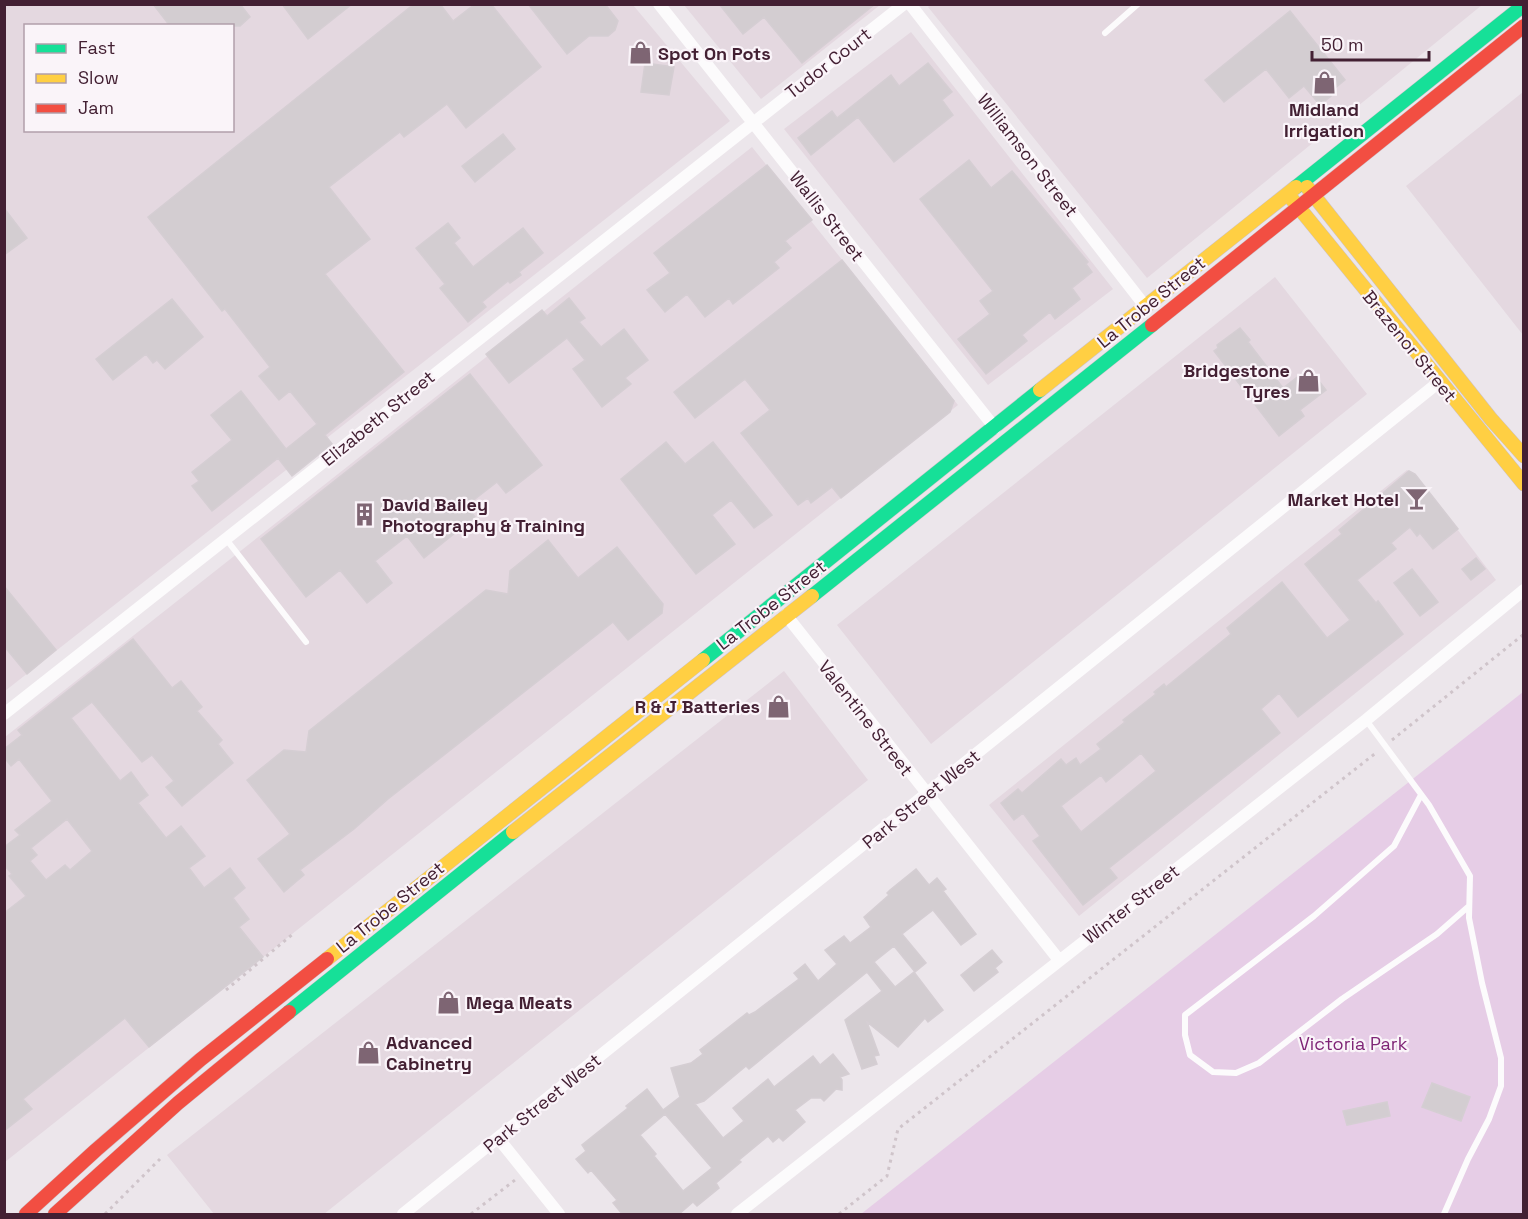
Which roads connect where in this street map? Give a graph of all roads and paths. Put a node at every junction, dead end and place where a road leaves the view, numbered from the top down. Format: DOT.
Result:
graph roads {
  1 [pos="659,4"];
  2 [pos="904,4"];
  3 [pos="910,4"];
  4 [pos="1138,4"];
  5 [pos="1524,5"];
  6 [pos="1524,26"];
  7 [pos="1105,33"];
  8 [pos="753,122"];
  9 [pos="1302,182"];
  10 [pos="1288,194"];
  11 [pos="1312,195"];
  12 [pos="1298,206"];
  13 [pos="1145,306"];
  14 [pos="1157,320"];
  15 [pos="1452,371"];
  16 [pos="1439,382"];
  17 [pos="995,428"];
  18 [pos="1006,442"];
  19 [pos="1524,456"];
  20 [pos="1524,484"];
  21 [pos="226,539"];
  22 [pos="1524,590"];
  23 [pos="775,602"];
  24 [pos="786,615"];
  25 [pos="1524,634"];
  26 [pos="306,642"];
  27 [pos="4,714"];
  28 [pos="1366,720"];
  29 [pos="1384,746"];
  30 [pos="927,795"];
  31 [pos="1421,795"];
  32 [pos="1469,906"];
  33 [pos="294,933"];
  34 [pos="1059,960"];
  35 [pos="226,990"];
  36 [pos="498,1138"];
  37 [pos="160,1159"];
  38 [pos="525,1172"];
  39 [pos="26,1215"];
  40 [pos="55,1215"];
  41 [pos="105,1215"];
  42 [pos="403,1215"];
  43 [pos="471,1215"];
  44 [pos="560,1215"];
  45 [pos="737,1215"];
  46 [pos="839,1215"];
  47 [pos="1444,1215"];
  1 -- 8 [label="street, Wallis Street"];
  2 -- 8 [label="street, Tudor Court"];
  3 -- 13 [label="street, Williamson Street"];
  4 -- 7 [label="lane"];
  5 -- 9 [label="main road, La Trobe Street"];
  6 -- 11 [label="main road, La Trobe Street"];
  8 -- 17 [label="street, Wallis Street"];
  8 -- 21 [label="street, Elizabeth Street"];
  9 -- 10 [label="main road, La Trobe Street"];
  9 -- 11 [label="main road, Brazenor Street"];
  10 -- 12 [label="main road, Brazenor Street"];
  10 -- 13 [label="main road, La Trobe Street"];
  11 -- 12 [label="main road, La Trobe Street"];
  11 -- 15 [label="main road, Brazenor Street"];
  12 -- 14 [label="main road, La Trobe Street"];
  12 -- 16 [label="main road, Brazenor Street"];
  13 -- 14 [label="main road"];
  13 -- 17 [label="main road, La Trobe Street"];
  14 -- 18 [label="main road, La Trobe Street"];
  15 -- 16 [label="main road"];
  15 -- 19 [label="main road, Brazenor Street"];
  16 -- 20 [label="main road, Brazenor Street"];
  16 -- 30 [label="street, Park Street West"];
  17 -- 18 [label="main road"];
  17 -- 23 [label="main road, La Trobe Street"];
  18 -- 24 [label="main road, La Trobe Street"];
  21 -- 26 [label="lane"];
  21 -- 27 [label="street, Elizabeth Street"];
  22 -- 28 [label="street, Winter Street"];
  23 -- 24 [label="main road"];
  23 -- 39 [label="main road, La Trobe Street"];
  24 -- 30 [label="street, Valentine Street"];
  24 -- 40 [label="main road, La Trobe Street"];
  25 -- 29 [label="path"];
  28 -- 29 [label="lane"];
  28 -- 34 [label="street, Winter Street"];
  29 -- 31 [label="lane"];
  29 -- 46 [label="path"];
  30 -- 34 [label="street, Valentine Street"];
  30 -- 36 [label="street, Park Street West"];
  31 -- 32 [label="lane"];
  31 -- 32 [label="lane"];
  32 -- 47 [label="lane"];
  33 -- 35 [label="path"];
  34 -- 45 [label="street, Winter Street"];
  36 -- 38 [label="street"];
  36 -- 42 [label="street, Park Street West"];
  37 -- 41 [label="path"];
  38 -- 43 [label="path"];
  38 -- 44 [label="street"];
}
